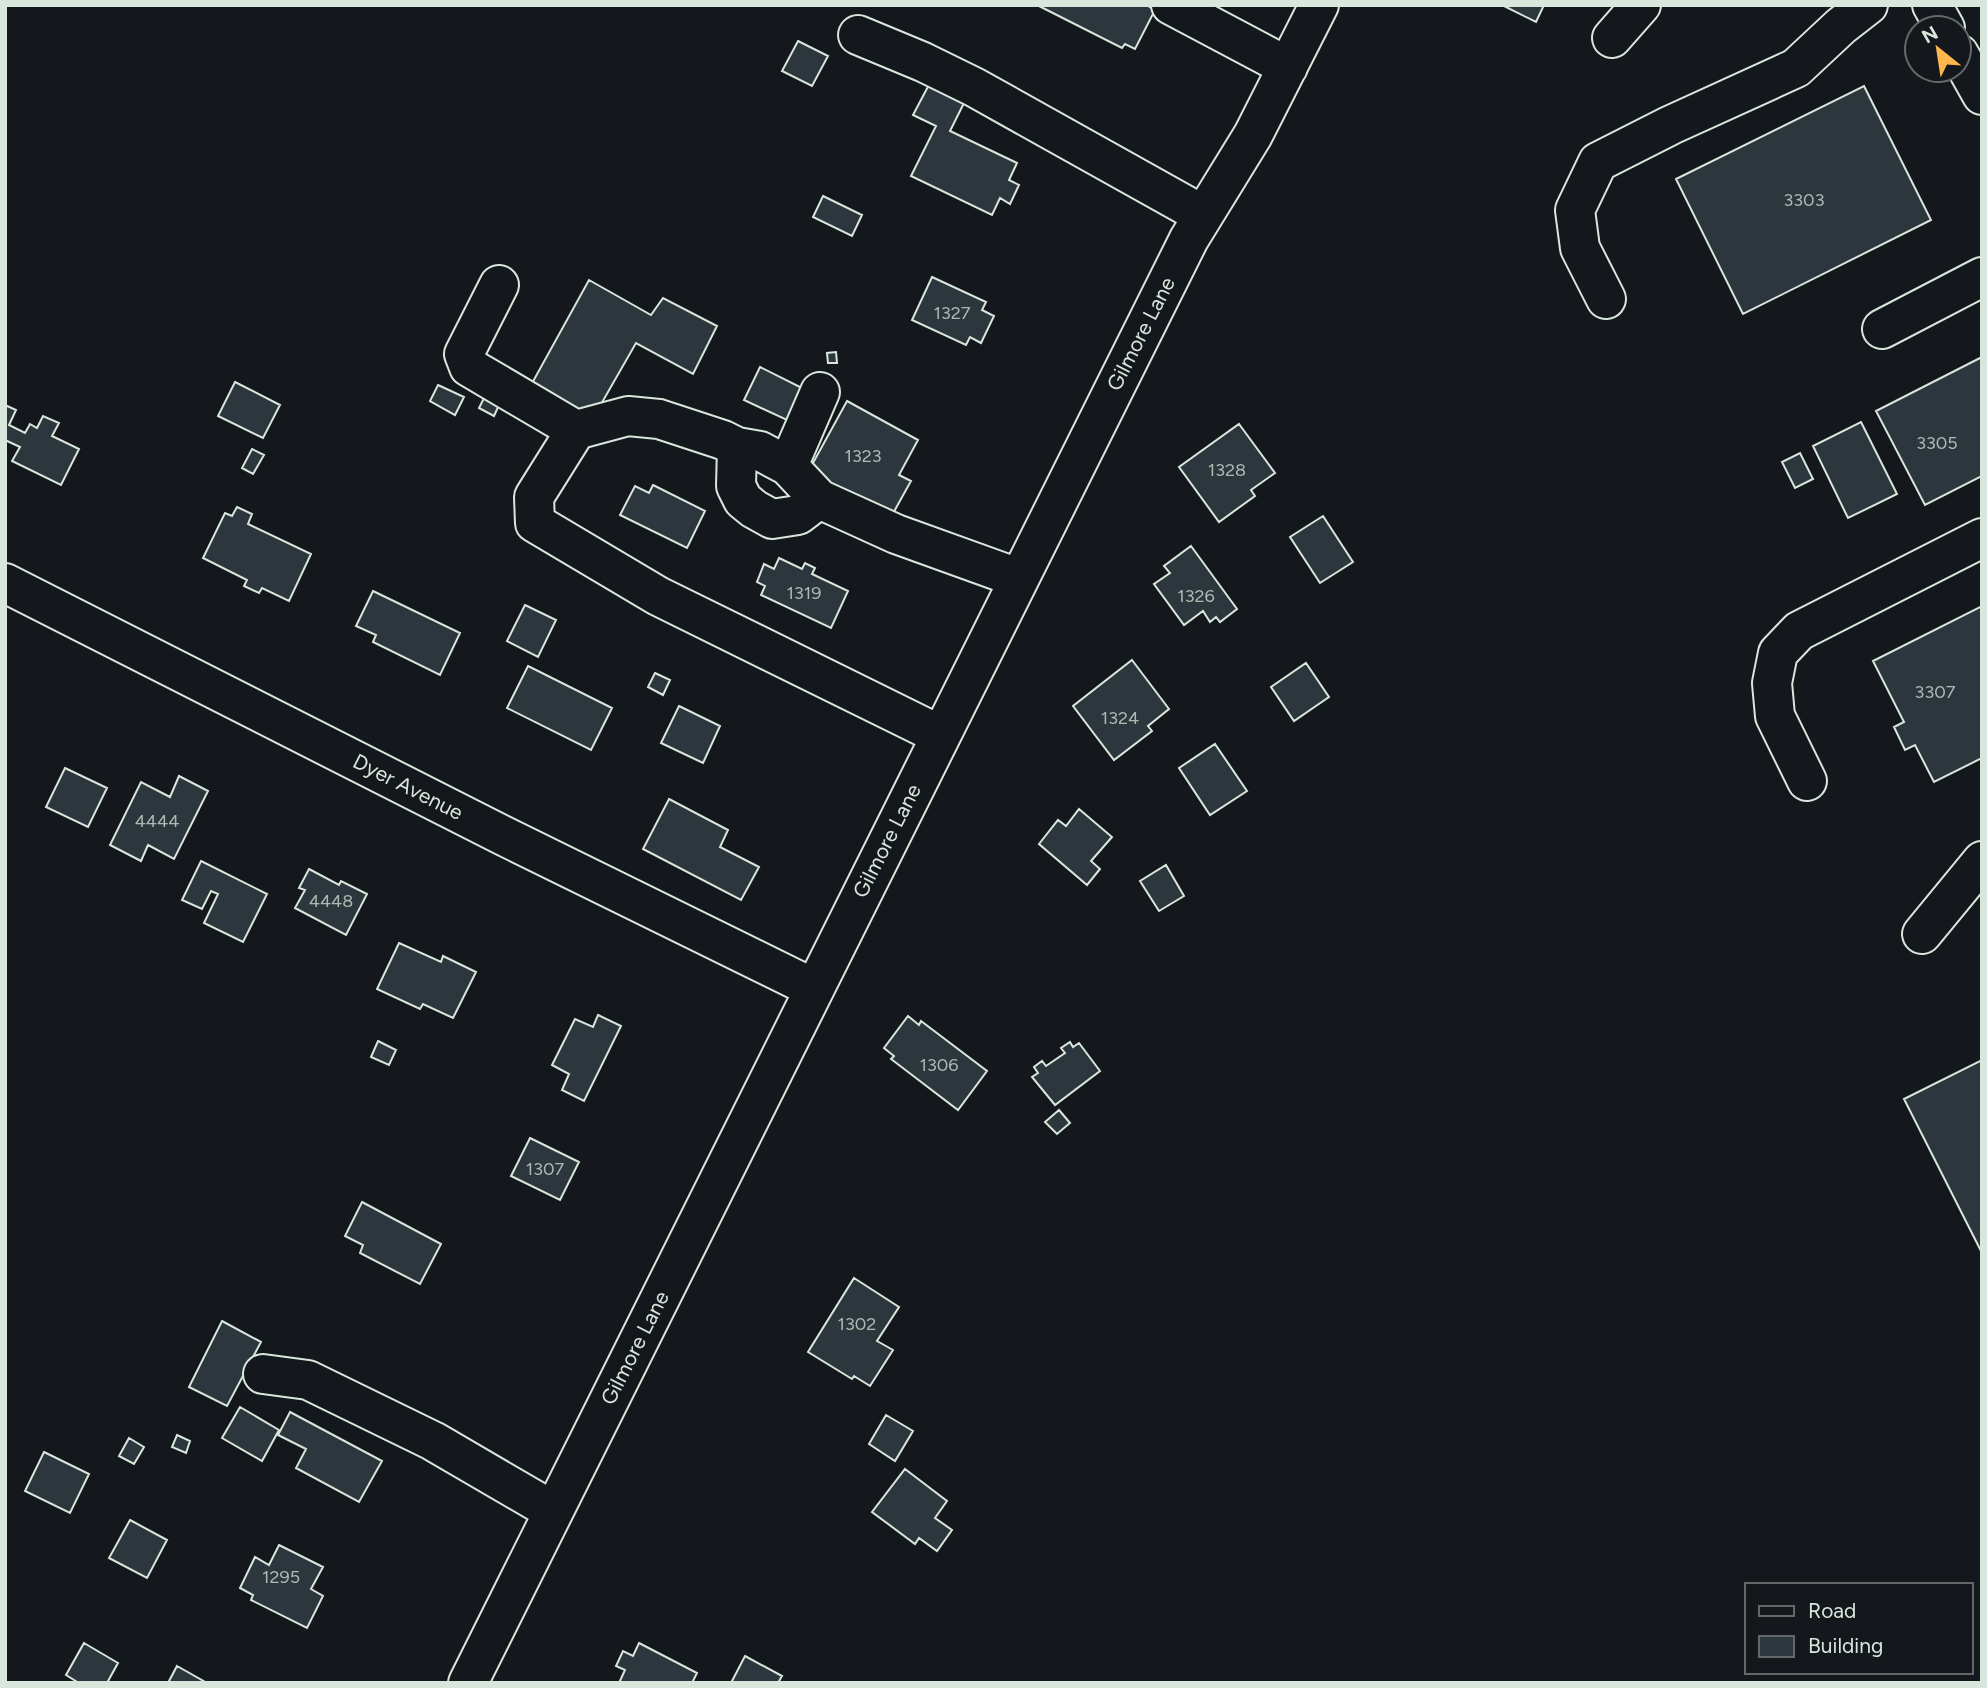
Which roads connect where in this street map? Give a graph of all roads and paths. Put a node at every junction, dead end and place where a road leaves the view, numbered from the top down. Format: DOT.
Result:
graph roads {
  1 [pos="1171,5"];
  2 [pos="1319,5"];
  3 [pos="1641,5"];
  4 [pos="1868,5"];
  5 [pos="858,35"];
  6 [pos="1612,38"];
  7 [pos="1288,67"];
  8 [pos="1973,79"];
  9 [pos="1982,95"];
  10 [pos="1203,215"];
  11 [pos="1982,277"];
  12 [pos="499,285"];
  13 [pos="1606,299"];
  14 [pos="1882,329"];
  15 [pos="820,392"];
  16 [pos="576,430"];
  17 [pos="737,446"];
  18 [pos="788,466"];
  19 [pos="819,499"];
  20 [pos="1982,538"];
  21 [pos="1018,578"];
  22 [pos="5,583"];
  23 [pos="940,735"];
  24 [pos="1807,781"];
  25 [pos="1982,861"];
  26 [pos="1922,934"];
  27 [pos="813,988"];
  28 [pos="263,1374"];
  29 [pos="553,1511"];
  30 [pos="468,1683"];
  1 -- 7 [label="street"];
  2 -- 7 [label="street, Gilmore Lane"];
  3 -- 6 [label="street"];
  4 -- 13 [label="street"];
  5 -- 10 [label="street"];
  7 -- 10 [label="street, Gilmore Lane"];
  8 -- 9 [label="street"];
  10 -- 21 [label="street, Gilmore Lane"];
  11 -- 14 [label="street"];
  12 -- 16 [label="street"];
  15 -- 18 [label="street"];
  16 -- 17 [label="street"];
  16 -- 23 [label="street"];
  17 -- 18 [label="street"];
  17 -- 19 [label="street"];
  18 -- 19 [label="street"];
  19 -- 21 [label="street"];
  20 -- 24 [label="street"];
  21 -- 23 [label="street, Gilmore Lane"];
  22 -- 27 [label="street, Dyer Avenue"];
  23 -- 27 [label="street, Gilmore Lane"];
  25 -- 26 [label="street"];
  27 -- 29 [label="street, Gilmore Lane"];
  28 -- 29 [label="street"];
  29 -- 30 [label="street, Gilmore Lane"];
}
